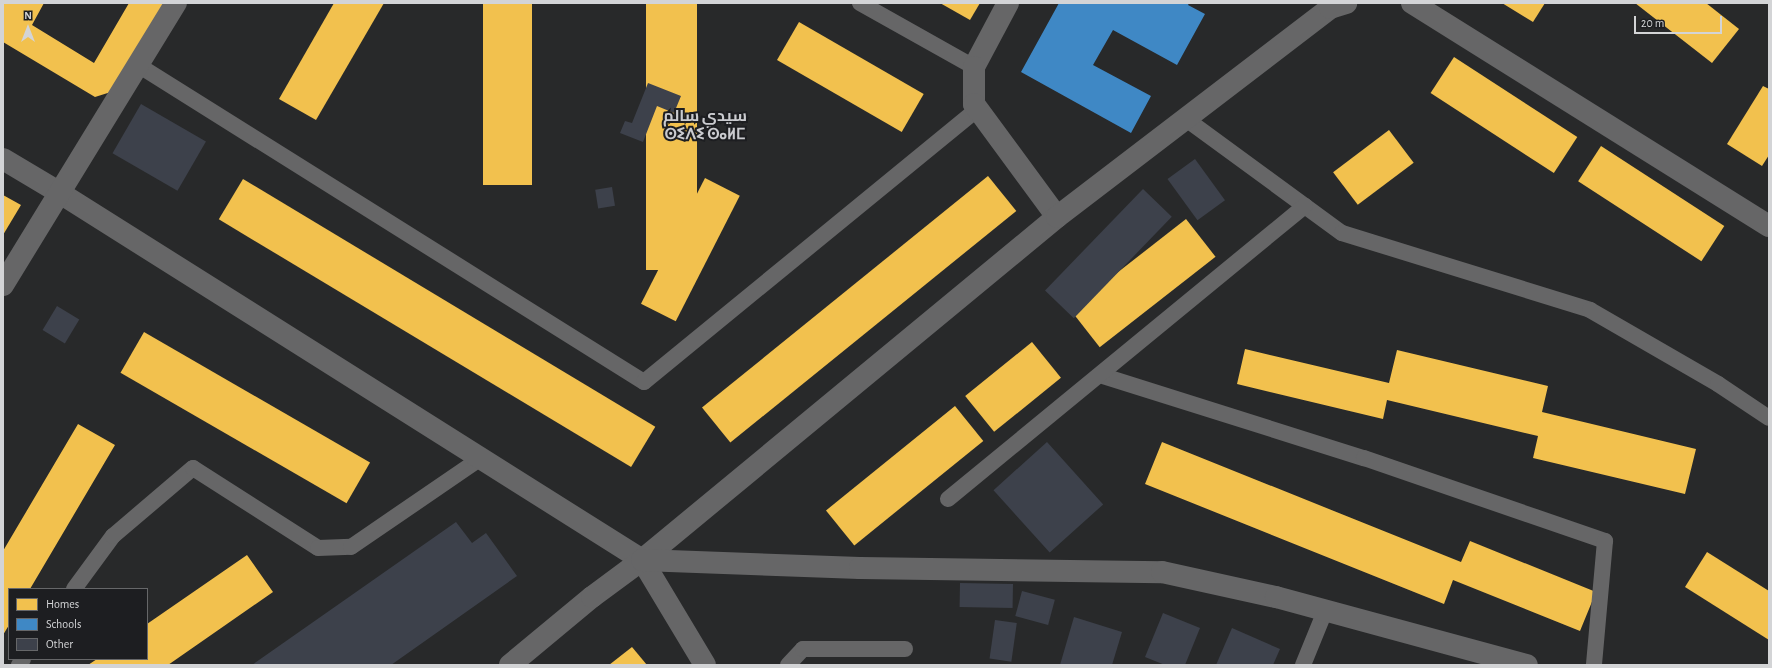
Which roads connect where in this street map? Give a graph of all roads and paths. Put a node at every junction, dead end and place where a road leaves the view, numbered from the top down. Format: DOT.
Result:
graph roads {
  1 [pos="176,3"];
  2 [pos="860,3"];
  3 [pos="1008,3"];
  4 [pos="1346,3"];
  5 [pos="1412,3"];
  6 [pos="138,65"];
  7 [pos="974,67"];
  8 [pos="977,109"];
  9 [pos="1186,119"];
  10 [pos="3,159"];
  11 [pos="60,193"];
  12 [pos="1305,206"];
  13 [pos="1058,217"];
  14 [pos="1769,226"];
  15 [pos="3,285"];
  16 [pos="1100,375"];
  17 [pos="1769,418"];
  18 [pos="481,458"];
  19 [pos="948,499"];
  20 [pos="642,560"];
  21 [pos="75,588"];
  22 [pos="1325,611"];
  23 [pos="905,649"];
  24 [pos="510,665"];
  25 [pos="705,665"];
  26 [pos="788,665"];
  27 [pos="1303,665"];
  28 [pos="1527,665"];
  29 [pos="1594,665"];
  1 -- 6 [label="street"];
  2 -- 7 [label="lane"];
  3 -- 7 [label="street"];
  4 -- 9 [label="street"];
  5 -- 14 [label="street"];
  6 -- 8 [label="lane"];
  6 -- 11 [label="street"];
  7 -- 8 [label="street"];
  8 -- 13 [label="street"];
  9 -- 12 [label="lane"];
  9 -- 13 [label="street"];
  10 -- 11 [label="street"];
  11 -- 15 [label="street"];
  11 -- 18 [label="street"];
  12 -- 16 [label="lane"];
  12 -- 17 [label="lane"];
  13 -- 20 [label="street"];
  16 -- 19 [label="lane"];
  16 -- 29 [label="lane"];
  18 -- 20 [label="street"];
  18 -- 21 [label="lane"];
  20 -- 22 [label="street"];
  20 -- 24 [label="street"];
  20 -- 25 [label="street"];
  22 -- 27 [label="lane"];
  22 -- 28 [label="street"];
  23 -- 26 [label="lane"];
}
